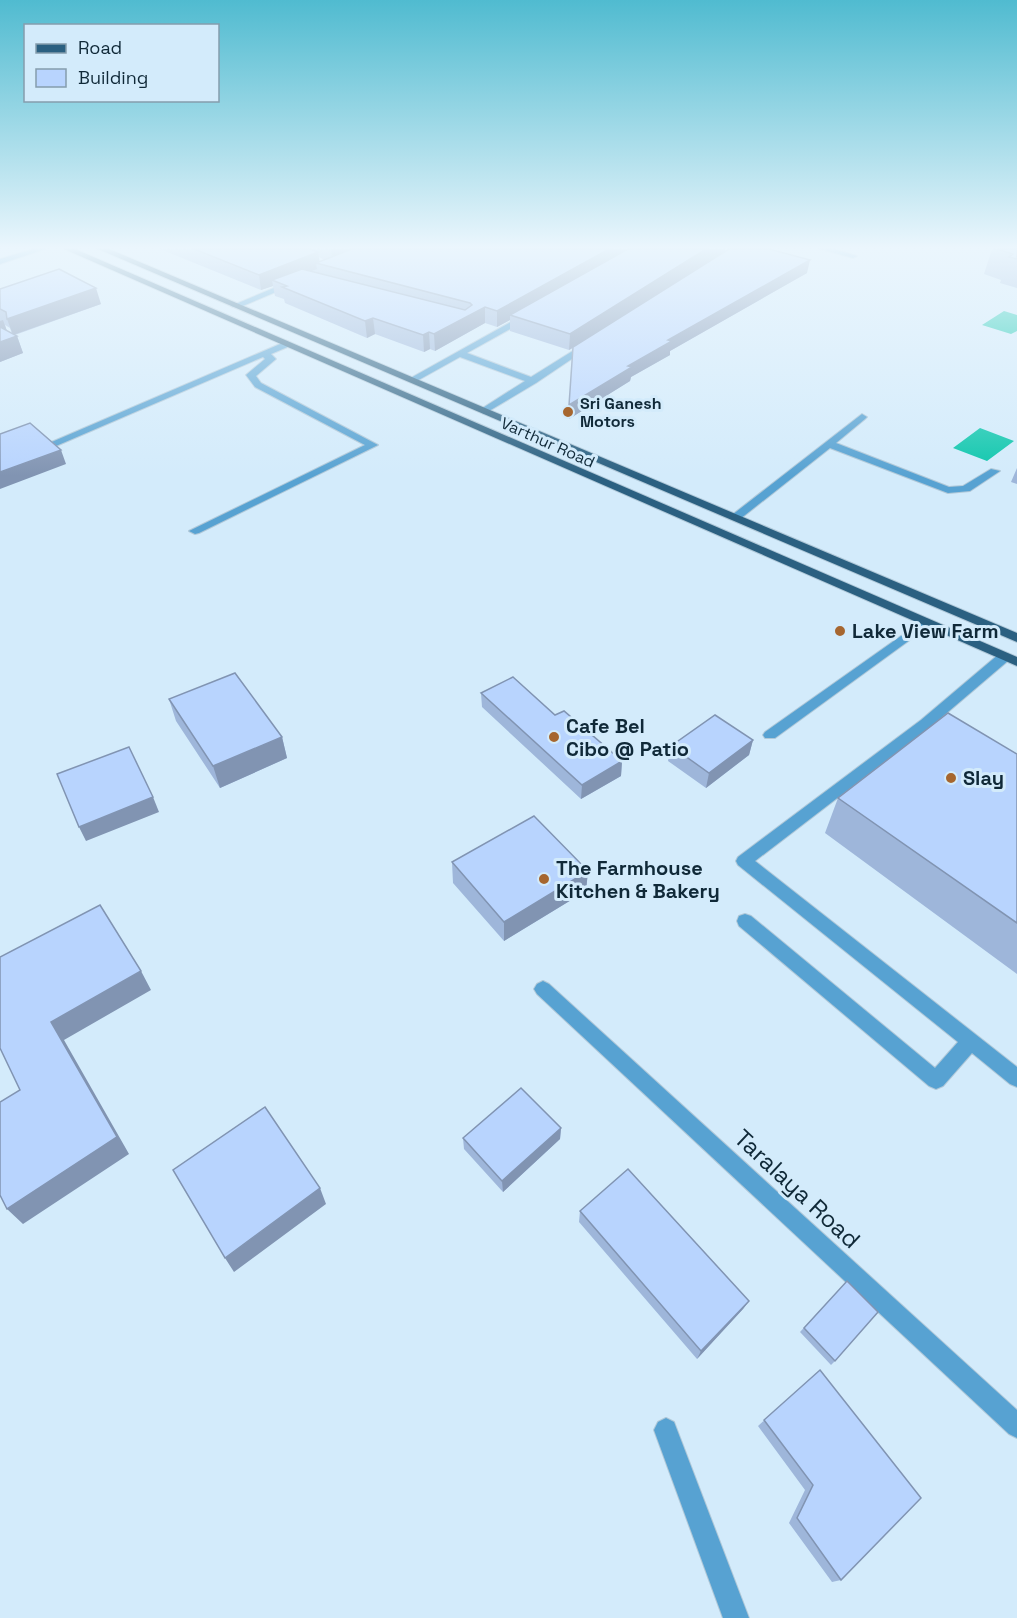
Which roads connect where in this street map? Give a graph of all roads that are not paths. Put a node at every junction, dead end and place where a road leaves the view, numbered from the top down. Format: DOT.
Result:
graph roads {
  1 [pos="242,325"];
  2 [pos="279,325"];
  3 [pos="512,325"];
  4 [pos="602,337"];
  5 [pos="287,344"];
  6 [pos="265,354"];
  7 [pos="460,354"];
  8 [pos="412,380"];
  9 [pos="533,381"];
  10 [pos="484,411"];
  11 [pos="862,417"];
  12 [pos="52,444"];
  13 [pos="829,444"];
  14 [pos="995,471"];
  15 [pos="736,517"];
  16 [pos="195,531"];
  17 [pos="925,623"];
  18 [pos="1017,638"];
  19 [pos="1011,659"];
  20 [pos="926,723"];
  21 [pos="770,735"];
  22 [pos="946,736"];
  23 [pos="745,921"];
  24 [pos="543,989"];
  25 [pos="971,1041"];
  26 [pos="1017,1078"];
  27 [pos="1017,1426"];
  28 [pos="666,1430"];
  29 [pos="736,1618"];
  1 -- 5 [label="main road, Varthur Road"];
  2 -- 8 [label="main road, Varthur Road"];
  3 -- 7 [label="street"];
  4 -- 9 [label="street"];
  5 -- 6 [label="street"];
  5 -- 17 [label="main road, Varthur Road"];
  6 -- 12 [label="street"];
  6 -- 16 [label="street"];
  7 -- 8 [label="street"];
  7 -- 9 [label="street"];
  8 -- 10 [label="main road, Varthur Road"];
  9 -- 10 [label="street"];
  10 -- 15 [label="main road, Varthur Road"];
  11 -- 13 [label="street"];
  13 -- 14 [label="street"];
  13 -- 15 [label="street"];
  15 -- 18 [label="main road, Varthur Road"];
  17 -- 19 [label="main road, Varthur Road"];
  17 -- 21 [label="street"];
  19 -- 20 [label="street"];
  20 -- 22 [label="street"];
  20 -- 25 [label="street"];
  23 -- 25 [label="street"];
  24 -- 27 [label="street, Taralaya Road"];
  25 -- 26 [label="street"];
  28 -- 29 [label="street"];
}
